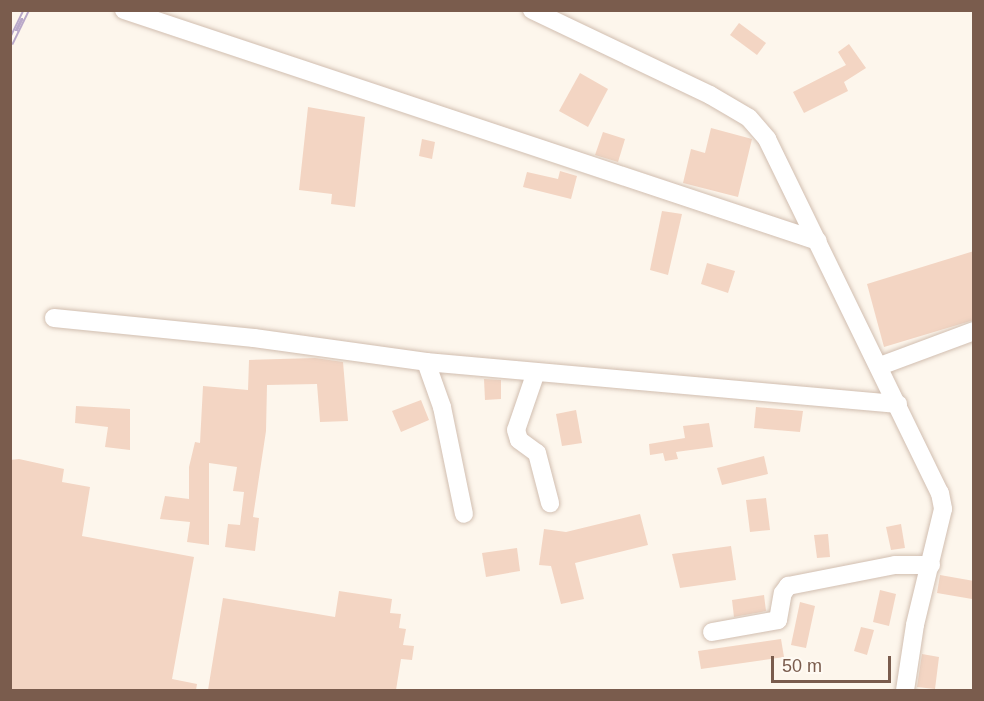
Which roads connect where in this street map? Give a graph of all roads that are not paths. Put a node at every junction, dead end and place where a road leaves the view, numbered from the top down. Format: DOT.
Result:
graph roads {
  1 [pos="124,10"];
  2 [pos="531,10"];
  3 [pos="558,17"];
  4 [pos="818,241"];
  5 [pos="54,318"];
  6 [pos="974,331"];
  7 [pos="426,362"];
  8 [pos="880,366"];
  9 [pos="536,372"];
  10 [pos="898,404"];
  11 [pos="550,503"];
  12 [pos="464,513"];
  13 [pos="930,565"];
  14 [pos="712,632"];
  15 [pos="905,690"];
  1 -- 4 [label="street"];
  2 -- 3 [label="street"];
  3 -- 4 [label="street"];
  4 -- 8 [label="street"];
  5 -- 7 [label="street"];
  6 -- 8 [label="street"];
  7 -- 9 [label="street"];
  7 -- 12 [label="street"];
  8 -- 10 [label="street"];
  9 -- 10 [label="street"];
  9 -- 11 [label="street"];
  10 -- 13 [label="street"];
  13 -- 14 [label="street"];
  13 -- 15 [label="street"];
}
